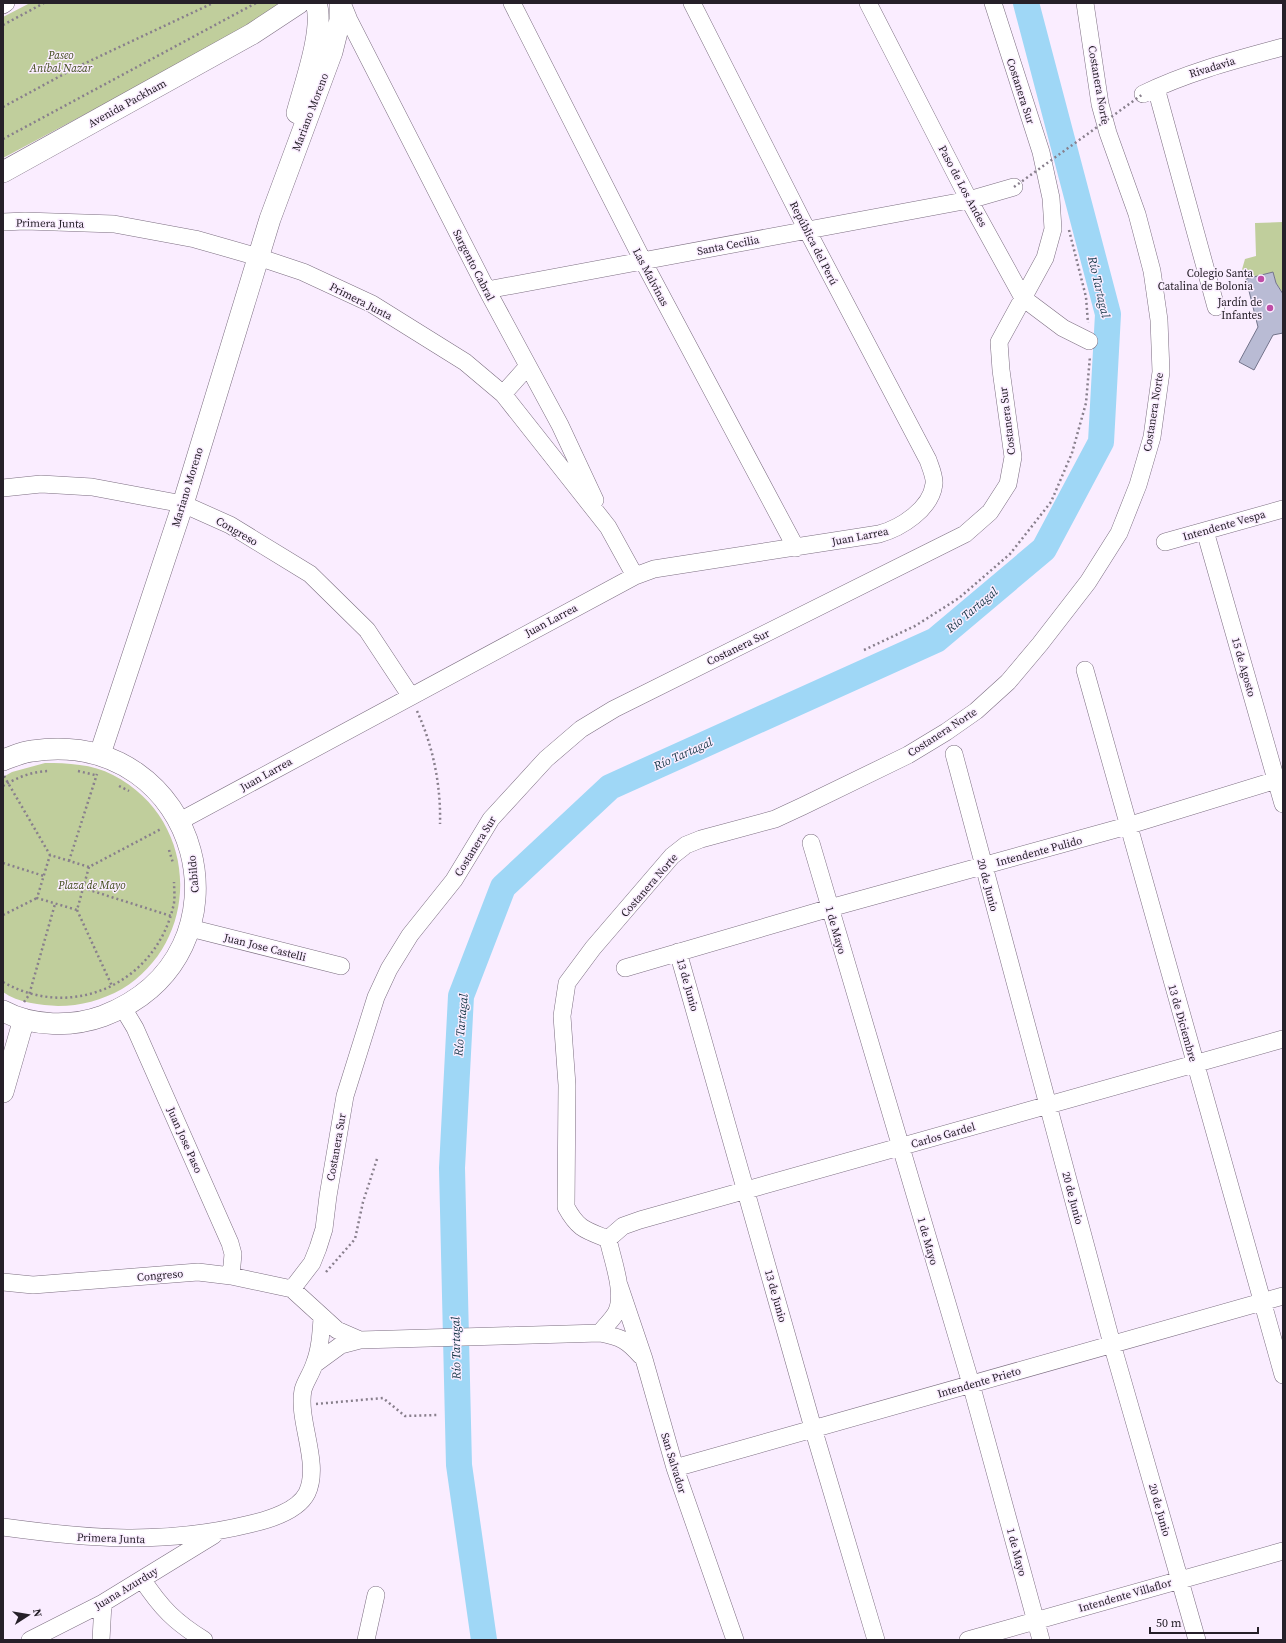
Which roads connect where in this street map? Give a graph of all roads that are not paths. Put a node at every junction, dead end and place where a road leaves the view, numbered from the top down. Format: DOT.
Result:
graph roads {
  1 [pos="6,3"];
  2 [pos="341,3"];
  3 [pos="512,3"];
  4 [pos="692,3"];
  5 [pos="868,3"];
  6 [pos="993,3"];
  7 [pos="1085,3"];
  8 [pos="316,4"];
  9 [pos="3,5"];
  10 [pos="1283,47"];
  11 [pos="3,172"];
  12 [pos="1014,187"];
  13 [pos="969,200"];
  14 [pos="270,218"];
  15 [pos="3,222"];
  16 [pos="807,230"];
  17 [pos="258,257"];
  18 [pos="643,261"];
  19 [pos="487,290"];
  20 [pos="1024,298"];
  21 [pos="1216,307"];
  22 [pos="1090,341"];
  23 [pos="528,366"];
  24 [pos="503,394"];
  25 [pos="934,483"];
  26 [pos="3,488"];
  27 [pos="183,504"];
  28 [pos="1283,509"];
  29 [pos="608,527"];
  30 [pos="1205,531"];
  31 [pos="1165,542"];
  32 [pos="796,548"];
  33 [pos="634,576"];
  34 [pos="1085,670"];
  35 [pos="410,696"];
  36 [pos="100,754"];
  37 [pos="954,754"];
  38 [pos="3,760"];
  39 [pos="1280,779"];
  40 [pos="1283,804"];
  41 [pos="180,821"];
  42 [pos="1127,826"];
  43 [pos="811,842"];
  44 [pos="983,866"];
  45 [pos="830,908"];
  46 [pos="190,928"];
  47 [pos="678,952"];
  48 [pos="341,966"];
  49 [pos="625,968"];
  50 [pos="123,1008"];
  51 [pos="10,1017"];
  52 [pos="1283,1040"];
  53 [pos="1195,1064"];
  54 [pos="3,1092"];
  55 [pos="1048,1106"];
  56 [pos="901,1148"];
  57 [pos="746,1189"];
  58 [pos="608,1239"];
  59 [pos="231,1276"];
  60 [pos="3,1282"];
  61 [pos="619,1284"];
  62 [pos="292,1289"];
  63 [pos="1283,1296"];
  64 [pos="1262,1301"];
  65 [pos="322,1318"];
  66 [pos="600,1333"];
  67 [pos="360,1340"];
  68 [pos="1112,1344"];
  69 [pos="644,1359"];
  70 [pos="315,1364"];
  71 [pos="1283,1375"];
  72 [pos="971,1384"];
  73 [pos="813,1428"];
  74 [pos="675,1468"];
  75 [pos="3,1528"];
  76 [pos="219,1532"];
  77 [pos="1283,1551"];
  78 [pos="142,1579"];
  79 [pos="1180,1580"];
  80 [pos="376,1595"];
  81 [pos="103,1603"];
  82 [pos="1036,1621"];
  83 [pos="30,1640"];
  84 [pos="101,1640"];
  85 [pos="204,1640"];
  86 [pos="366,1640"];
  87 [pos="735,1640"];
  88 [pos="876,1640"];
  89 [pos="968,1640"];
  90 [pos="1041,1640"];
  91 [pos="1197,1640"];
  1 -- 9 [label="street"];
  2 -- 14 [label="main road, Mariano Moreno"];
  2 -- 19 [label="street, Sargento Cabral"];
  3 -- 18 [label="street, Las Malvinas"];
  4 -- 16 [label="street, República del Perú"];
  5 -- 13 [label="street, Paso de Los Andes"];
  6 -- 20 [label="street, Costanera Sur"];
  7 -- 58 [label="street, Costanera Norte"];
  8 -- 11 [label="main road, Avenida Packham"];
  8 -- 14 [label="main road, Mariano Moreno"];
  10 -- 21 [label="street, Rivadavia"];
  12 -- 13 [label="street, Santa Cecilia"];
  13 -- 16 [label="street, Santa Cecilia"];
  13 -- 20 [label="street, Paso de Los Andes"];
  14 -- 17 [label="main road, Mariano Moreno"];
  15 -- 17 [label="street, Primera Junta"];
  16 -- 18 [label="street, Santa Cecilia"];
  16 -- 25 [label="street, República del Perú"];
  17 -- 24 [label="street, Primera Junta"];
  17 -- 27 [label="main road, Mariano Moreno"];
  18 -- 19 [label="street, Santa Cecilia"];
  18 -- 32 [label="street, Las Malvinas"];
  19 -- 23 [label="street, Sargento Cabral"];
  20 -- 22 [label="street, Paso de Los Andes"];
  20 -- 62 [label="street, Costanera Sur"];
  23 -- 24 [label="street"];
  23 -- 29 [label="street, Sargento Cabral"];
  24 -- 29 [label="street, Primera Junta"];
  25 -- 32 [label="street, Juan Larrea"];
  26 -- 27 [label="street, Congreso"];
  27 -- 35 [label="street, Congreso"];
  27 -- 36 [label="main road, Mariano Moreno"];
  28 -- 30 [label="street, Intendente Vespa"];
  29 -- 33 [label="street, Primera Junta"];
  30 -- 31 [label="street, Intendente Vespa"];
  30 -- 39 [label="street, 15 de Agosto"];
  32 -- 33 [label="street, Juan Larrea"];
  33 -- 35 [label="street, Juan Larrea"];
  34 -- 42 [label="street, 13 de Diciembre"];
  35 -- 41 [label="street, Juan Larrea"];
  36 -- 38 [label="main road, Cabildo"];
  36 -- 41 [label="main road, Cabildo"];
  37 -- 44 [label="street, 20 de Junio"];
  39 -- 40 [label="street, 15 de Agosto"];
  39 -- 42 [label="street, Intendente Pulido"];
  41 -- 46 [label="main road, Cabildo"];
  42 -- 44 [label="street, Intendente Pulido"];
  42 -- 53 [label="street, 13 de Diciembre"];
  43 -- 45 [label="street, 1 de Mayo"];
  44 -- 45 [label="street, Intendente Pulido"];
  44 -- 55 [label="street, 20 de Junio"];
  45 -- 47 [label="street, Intendente Pulido"];
  45 -- 56 [label="street, 1 de Mayo"];
  46 -- 48 [label="street, Juan Jose Castelli"];
  46 -- 50 [label="main road, Cabildo"];
  47 -- 49 [label="street, Intendente Pulido"];
  47 -- 57 [label="street, 13 de Junio"];
  50 -- 51 [label="main road, Cabildo"];
  50 -- 59 [label="street, Juan Jose Paso"];
  51 -- 54 [label="main road"];
  52 -- 53 [label="street, Carlos Gardel"];
  53 -- 55 [label="street, Carlos Gardel"];
  53 -- 64 [label="street, 13 de Diciembre"];
  55 -- 56 [label="street, Carlos Gardel"];
  55 -- 68 [label="street, 20 de Junio"];
  56 -- 57 [label="street, Carlos Gardel"];
  56 -- 72 [label="street, 1 de Mayo"];
  57 -- 58 [label="street, Carlos Gardel"];
  57 -- 73 [label="street, 13 de Junio"];
  58 -- 61 [label="street"];
  59 -- 60 [label="street, Congreso"];
  59 -- 62 [label="street, Congreso"];
  61 -- 66 [label="street"];
  61 -- 69 [label="street, San Salvador"];
  62 -- 65 [label="street, Congreso"];
  63 -- 64 [label="street, Intendente Prieto"];
  64 -- 68 [label="street, Intendente Prieto"];
  64 -- 71 [label="street, 13 de Diciembre"];
  65 -- 67 [label="street, Congreso"];
  65 -- 70 [label="street"];
  66 -- 67 [label="street"];
  66 -- 69 [label="street"];
  67 -- 70 [label="street"];
  68 -- 72 [label="street, Intendente Prieto"];
  68 -- 79 [label="street, 20 de Junio"];
  69 -- 74 [label="street, San Salvador"];
  70 -- 76 [label="street"];
  72 -- 73 [label="street, Intendente Prieto"];
  72 -- 82 [label="street, 1 de Mayo"];
  73 -- 74 [label="street, Intendente Prieto"];
  73 -- 88 [label="street, 13 de Junio"];
  74 -- 87 [label="street, San Salvador"];
  75 -- 76 [label="street, Primera Junta"];
  76 -- 78 [label="street, Juana Azurduy"];
  77 -- 79 [label="street, Intendente Villaflor"];
  78 -- 81 [label="street, Juana Azurduy"];
  78 -- 85 [label="street"];
  79 -- 82 [label="street, Intendente Villaflor"];
  79 -- 91 [label="street, 20 de Junio"];
  80 -- 86 [label="street"];
  81 -- 83 [label="street, Juana Azurduy"];
  81 -- 84 [label="street"];
  82 -- 89 [label="street, Intendente Villaflor"];
  82 -- 90 [label="street, 1 de Mayo"];
}
